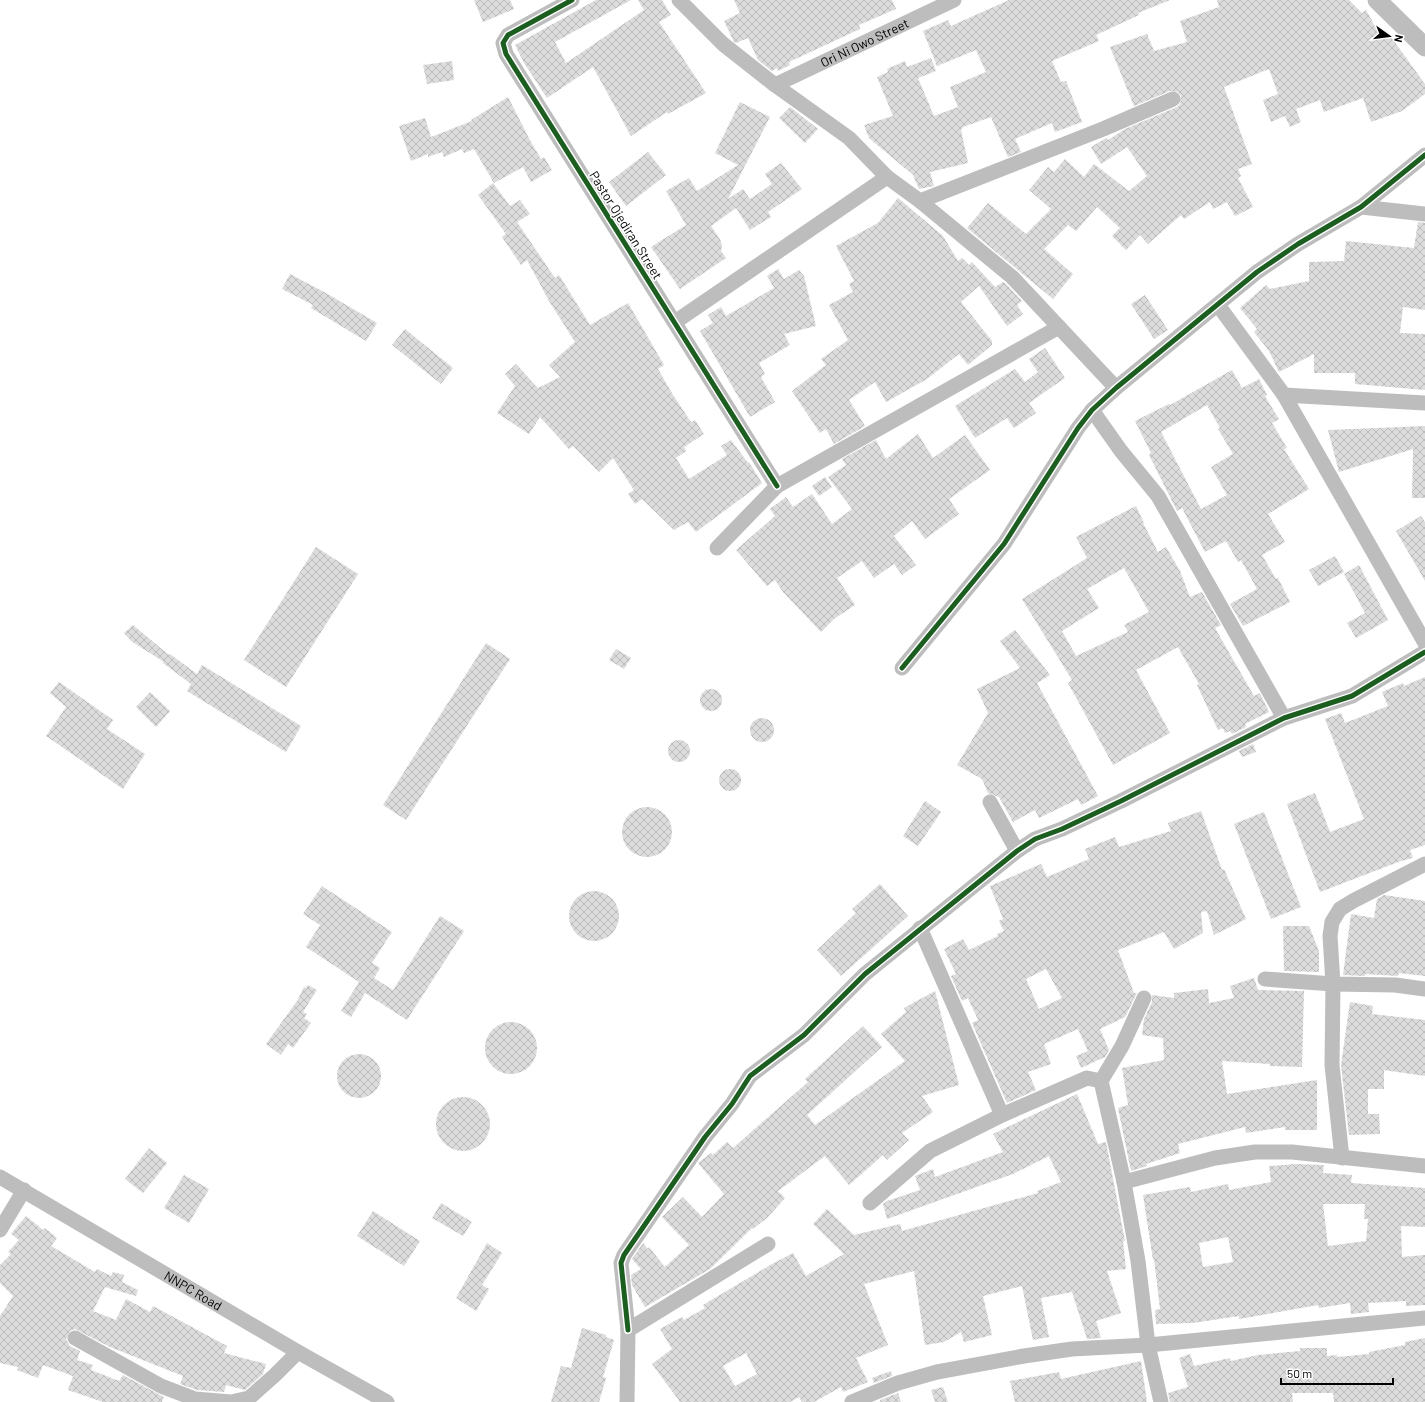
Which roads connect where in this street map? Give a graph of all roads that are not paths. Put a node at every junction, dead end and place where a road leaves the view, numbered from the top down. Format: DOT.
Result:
graph roads {
  1 [pos="572,0"];
  2 [pos="679,0"];
  3 [pos="954,0"];
  4 [pos="1377,0"];
  5 [pos="1425,47"];
  6 [pos="775,85"];
  7 [pos="1173,99"];
  8 [pos="1425,155"];
  9 [pos="887,177"];
  10 [pos="920,201"];
  11 [pos="1361,207"];
  12 [pos="1425,214"];
  13 [pos="1218,305"];
  14 [pos="675,322"];
  15 [pos="1059,327"];
  16 [pos="1116,388"];
  17 [pos="1284,395"];
  18 [pos="1425,403"];
  19 [pos="1092,410"];
  20 [pos="777,486"];
  21 [pos="717,548"];
  22 [pos="1425,643"];
  23 [pos="1425,652"];
  24 [pos="902,668"];
  25 [pos="1284,718"];
  26 [pos="990,802"];
  27 [pos="1017,851"];
  28 [pos="1425,864"];
  29 [pos="920,928"];
  30 [pos="1265,979"];
  31 [pos="1333,984"];
  32 [pos="1425,989"];
  33 [pos="1144,998"];
  34 [pos="1101,1081"];
  35 [pos="1002,1115"];
  36 [pos="1342,1158"];
  37 [pos="1425,1166"];
  38 [pos="0,1177"];
  39 [pos="1124,1182"];
  40 [pos="24,1190"];
  41 [pos="870,1203"];
  42 [pos="0,1230"];
  43 [pos="768,1244"];
  44 [pos="1425,1318"];
  45 [pos="628,1330"];
  46 [pos="75,1338"];
  47 [pos="1148,1345"];
  48 [pos="298,1352"];
  49 [pos="387,1402"];
  50 [pos="627,1402"];
  51 [pos="852,1402"];
  52 [pos="1161,1402"];
  1 -- 14 [label="street, Pastor Ojediran Street"];
  2 -- 6 [label="street"];
  3 -- 6 [label="street, Ori Ni Owo Street"];
  4 -- 5 [label="main road"];
  6 -- 9 [label="street"];
  7 -- 10 [label="street"];
  8 -- 11 [label="street"];
  9 -- 10 [label="street"];
  9 -- 14 [label="street"];
  10 -- 15 [label="street"];
  11 -- 12 [label="street"];
  11 -- 13 [label="street"];
  13 -- 16 [label="street"];
  13 -- 17 [label="street"];
  14 -- 20 [label="street, Pastor Ojediran Street"];
  15 -- 16 [label="street"];
  15 -- 20 [label="street"];
  16 -- 19 [label="street"];
  17 -- 18 [label="street"];
  17 -- 22 [label="street"];
  19 -- 24 [label="street"];
  19 -- 25 [label="street"];
  20 -- 21 [label="street"];
  23 -- 25 [label="street"];
  25 -- 27 [label="street"];
  26 -- 27 [label="street"];
  27 -- 29 [label="street"];
  28 -- 31 [label="street"];
  29 -- 35 [label="street"];
  29 -- 45 [label="street"];
  30 -- 31 [label="street"];
  31 -- 32 [label="street"];
  31 -- 36 [label="street"];
  33 -- 34 [label="street"];
  34 -- 35 [label="street"];
  34 -- 39 [label="street"];
  35 -- 41 [label="street"];
  36 -- 37 [label="street"];
  36 -- 39 [label="street"];
  38 -- 40 [label="street, NNPC Road"];
  39 -- 47 [label="street"];
  40 -- 42 [label="street"];
  40 -- 48 [label="street, NNPC Road"];
  43 -- 45 [label="street"];
  44 -- 47 [label="street"];
  45 -- 50 [label="street"];
  46 -- 48 [label="street"];
  47 -- 51 [label="street"];
  47 -- 52 [label="street"];
  48 -- 49 [label="street, NNPC Road"];
}
